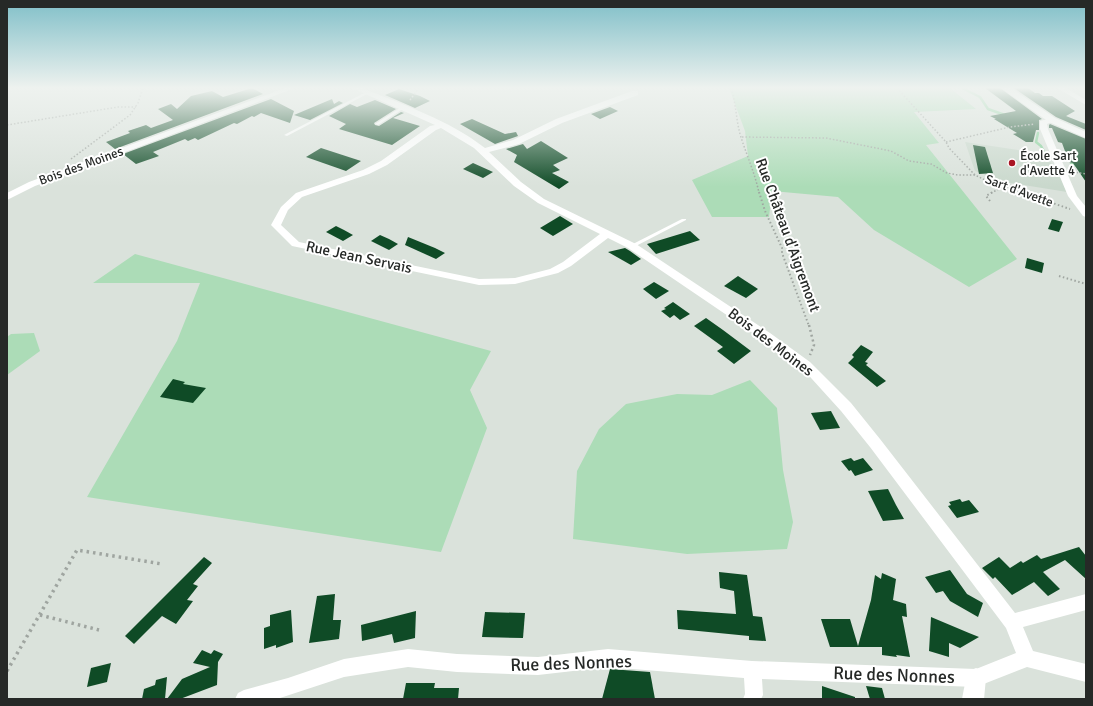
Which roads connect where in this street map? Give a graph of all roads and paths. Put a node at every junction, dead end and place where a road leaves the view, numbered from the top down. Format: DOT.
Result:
graph roads {
  1 [pos="32,121"];
  2 [pos="123,121"];
  3 [pos="204,121"];
  4 [pos="311,121"];
  5 [pos="382,121"];
  6 [pos="433,121"];
  7 [pos="559,121"];
  8 [pos="737,121"];
  9 [pos="927,121"];
  10 [pos="1047,121"];
  11 [pos="377,124"];
  12 [pos="7,125"];
  13 [pos="441,125"];
  14 [pos="286,134"];
  15 [pos="1086,135"];
  16 [pos="742,137"];
  17 [pos="946,142"];
  18 [pos="484,151"];
  19 [pos="975,175"];
  20 [pos="56,176"];
  21 [pos="1003,187"];
  22 [pos="7,197"];
  23 [pos="990,201"];
  24 [pos="1084,212"];
  25 [pos="684,220"];
  26 [pos="608,233"];
  27 [pos="632,246"];
  28 [pos="1059,276"];
  29 [pos="1086,284"];
  30 [pos="806,365"];
  31 [pos="162,564"];
  32 [pos="1086,602"];
  33 [pos="40,615"];
  34 [pos="1012,622"];
  35 [pos="99,630"];
  36 [pos="1027,658"];
  37 [pos="752,670"];
  38 [pos="7,671"];
  39 [pos="1086,673"];
  40 [pos="976,678"];
  41 [pos="244,699"];
  42 [pos="752,699"];
  43 [pos="973,699"];
  1 -- 12 [label="path"];
  2 -- 20 [label="path"];
  3 -- 20 [label="street, Bois des Moines"];
  4 -- 14 [label="lane"];
  5 -- 11 [label="lane"];
  6 -- 13 [label="street, Bois des Moines"];
  7 -- 18 [label="street"];
  8 -- 16 [label="path, Rue Château d'Aigremont"];
  9 -- 17 [label="path, Sart d'Avette"];
  10 -- 15 [label="street"];
  10 -- 17 [label="path"];
  10 -- 24 [label="street, Sart d'Avette"];
  13 -- 18 [label="street, Bois des Moines"];
  13 -- 26 [label="street, Rue Jean Servais"];
  16 -- 19 [label="path"];
  16 -- 30 [label="path, Rue Château d'Aigremont"];
  17 -- 19 [label="path, Sart d'Avette"];
  18 -- 26 [label="street, Bois des Moines"];
  19 -- 21 [label="path, Sart d'Avette"];
  20 -- 22 [label="street, Bois des Moines"];
  21 -- 23 [label="path"];
  21 -- 24 [label="path, Sart d'Avette"];
  25 -- 27 [label="lane"];
  26 -- 27 [label="street, Bois des Moines"];
  27 -- 30 [label="street, Bois des Moines"];
  28 -- 29 [label="path"];
  30 -- 34 [label="street, Bois des Moines"];
  31 -- 33 [label="path"];
  32 -- 34 [label="street"];
  33 -- 35 [label="path"];
  33 -- 38 [label="path"];
  34 -- 36 [label="street"];
  36 -- 39 [label="street"];
  36 -- 40 [label="street"];
  37 -- 40 [label="street, Rue des Nonnes"];
  37 -- 41 [label="street, Rue des Nonnes"];
  37 -- 42 [label="street"];
  40 -- 43 [label="street"];
}
